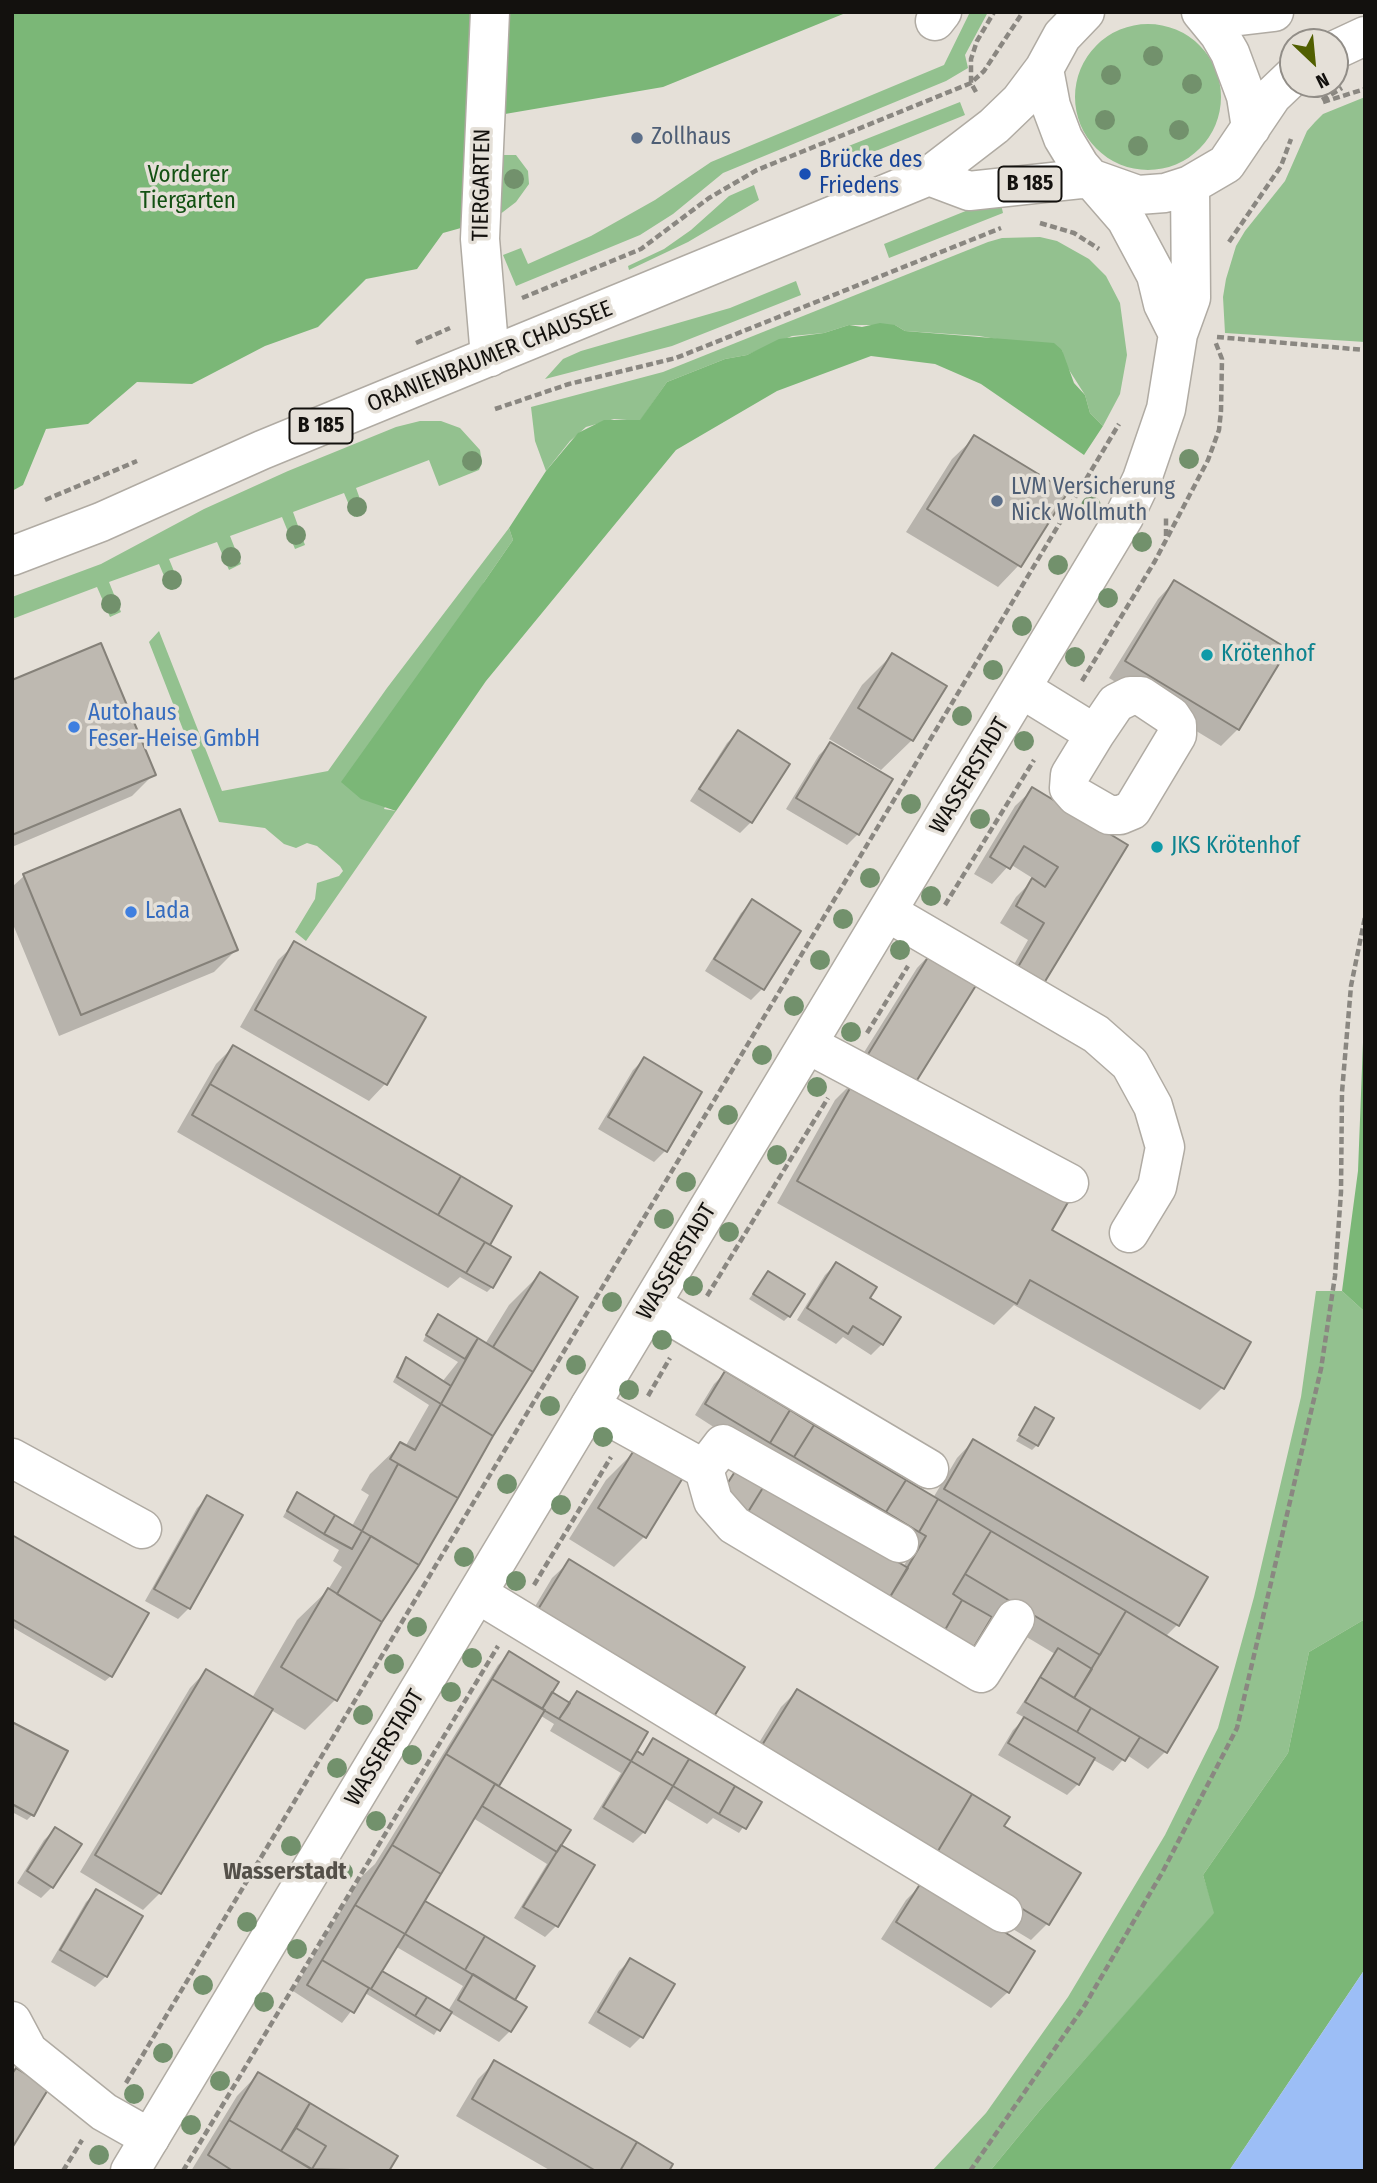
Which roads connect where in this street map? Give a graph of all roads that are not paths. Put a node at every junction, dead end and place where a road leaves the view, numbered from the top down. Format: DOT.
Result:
graph roads {
  1 [pos="490,12"];
  2 [pos="1085,12"];
  3 [pos="1201,12"];
  4 [pos="1219,12"];
  5 [pos="1274,12"];
  6 [pos="1365,36"];
  7 [pos="1349,43"];
  8 [pos="1044,69"];
  9 [pos="1279,95"];
  10 [pos="1251,128"];
  11 [pos="929,176"];
  12 [pos="1090,178"];
  13 [pos="1190,185"];
  14 [pos="1196,335"];
  15 [pos="490,357"];
  16 [pos="12,556"];
  17 [pos="1022,689"];
  18 [pos="1095,734"];
  19 [pos="888,913"];
  20 [pos="809,1045"];
  21 [pos="1069,1183"];
  22 [pos="1129,1233"];
  23 [pos="652,1305"];
  24 [pos="590,1406"];
  25 [pos="12,1458"];
  26 [pos="704,1469"];
  27 [pos="929,1469"];
  28 [pos="142,1529"];
  29 [pos="899,1543"];
  30 [pos="478,1594"];
  31 [pos="1015,1619"];
  32 [pos="1003,1913"];
  33 [pos="12,2021"];
  34 [pos="150,2138"];
  35 [pos="130,2171"];
  1 -- 15 [label="main road, TIERGARTEN"];
  2 -- 8 [label="main road, ORANIENBAUMER CHAUSSEE"];
  3 -- 10 [label="main road"];
  4 -- 5 [label="main road"];
  6 -- 7 [label="main road"];
  8 -- 11 [label="main road, ORANIENBAUMER CHAUSSEE / B 185"];
  8 -- 12 [label="main road"];
  9 -- 10 [label="main road"];
  10 -- 13 [label="main road"];
  11 -- 12 [label="main road, B 185"];
  11 -- 15 [label="main road, ORANIENBAUMER CHAUSSEE / B 185"];
  12 -- 13 [label="main road"];
  12 -- 14 [label="main road"];
  13 -- 14 [label="main road, WASSERSTADT"];
  14 -- 17 [label="main road, WASSERSTADT"];
  15 -- 16 [label="main road, ORANIENBAUMER CHAUSSEE / B 185"];
  17 -- 18 [label="main road"];
  17 -- 19 [label="main road, WASSERSTADT"];
  19 -- 20 [label="main road, WASSERSTADT"];
  19 -- 22 [label="main road"];
  20 -- 21 [label="main road"];
  20 -- 23 [label="main road, WASSERSTADT"];
  23 -- 24 [label="main road, WASSERSTADT"];
  23 -- 27 [label="main road"];
  24 -- 26 [label="main road"];
  24 -- 30 [label="main road, WASSERSTADT"];
  25 -- 28 [label="main road"];
  26 -- 29 [label="main road"];
  26 -- 31 [label="main road"];
  30 -- 32 [label="main road"];
  30 -- 34 [label="main road, WASSERSTADT"];
  33 -- 34 [label="main road"];
  34 -- 35 [label="main road, WASSERSTADT"];
}
